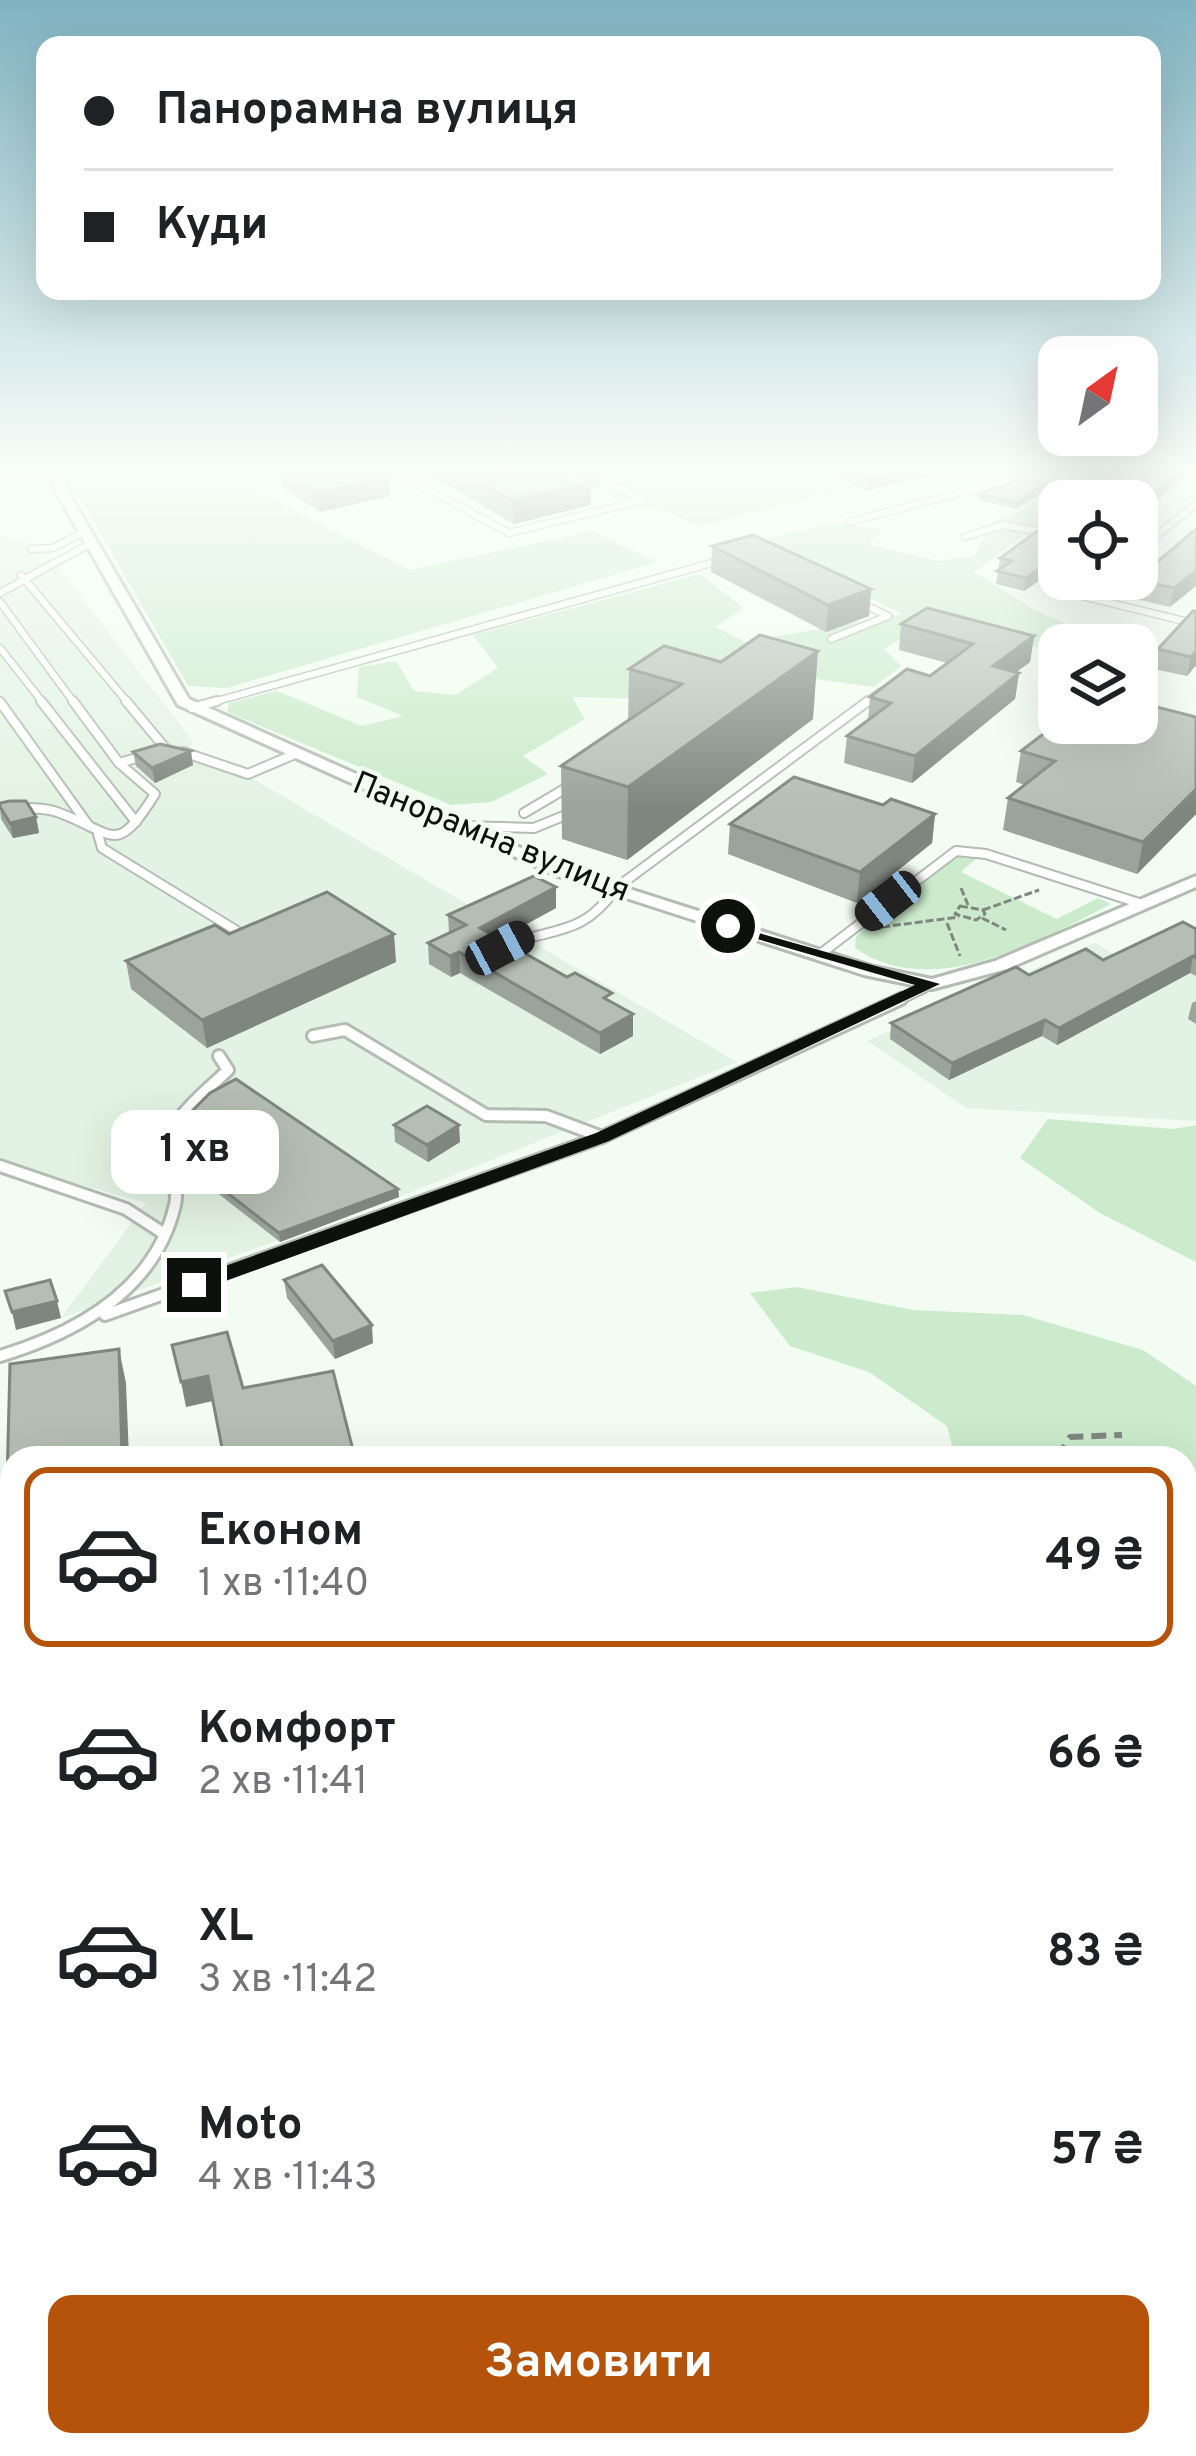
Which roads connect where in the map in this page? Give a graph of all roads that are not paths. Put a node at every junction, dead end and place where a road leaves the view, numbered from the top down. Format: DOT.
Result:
graph roads {
  1 [pos="27,582"];
  2 [pos="111,582"];
  3 [pos="645,582"];
  4 [pos="0,598"];
  5 [pos="850,598"];
  6 [pos="1098,600"];
  7 [pos="1196,624"];
  8 [pos="831,639"];
  9 [pos="0,648"];
  10 [pos="883,690"];
  11 [pos="0,701"];
  12 [pos="192,708"];
  13 [pos="166,749"];
  14 [pos="295,754"];
  15 [pos="119,763"];
  16 [pos="579,781"];
  17 [pos="584,804"];
  18 [pos="0,808"];
  19 [pos="524,813"];
  20 [pos="136,822"];
  21 [pos="463,826"];
  22 [pos="96,834"];
  23 [pos="564,872"];
  24 [pos="1196,881"];
  25 [pos="545,882"];
  26 [pos="616,888"];
  27 [pos="1142,904"];
  28 [pos="237,931"];
  29 [pos="500,948"];
  30 [pos="819,955"];
  31 [pos="932,984"];
  32 [pos="313,1036"];
  33 [pos="220,1056"];
  34 [pos="602,1137"];
  35 [pos="0,1166"];
  36 [pos="164,1233"];
  37 [pos="105,1315"];
  38 [pos="0,1356"];
  1 -- 13 [label="lane"];
  2 -- 12 [label="street, Панорамна вулиця"];
  3 -- 12 [label="lane"];
  4 -- 15 [label="lane"];
  5 -- 8 [label="lane"];
  6 -- 7 [label="lane"];
  9 -- 20 [label="lane"];
  10 -- 26 [label="lane"];
  11 -- 22 [label="lane"];
  12 -- 14 [label="street, Панорамна вулиця"];
  13 -- 14 [label="lane"];
  13 -- 15 [label="lane"];
  14 -- 21 [label="street, Панорамна вулиця"];
  15 -- 20 [label="lane"];
  16 -- 19 [label="lane"];
  17 -- 21 [label="lane"];
  18 -- 22 [label="lane"];
  20 -- 22 [label="lane"];
  21 -- 23 [label="street, Панорамна вулиця"];
  22 -- 28 [label="lane"];
  23 -- 25 [label="lane"];
  23 -- 26 [label="street, Панорамна вулиця"];
  24 -- 27 [label="street"];
  26 -- 29 [label="lane"];
  26 -- 30 [label="street, Панорамна вулиця"];
  27 -- 30 [label="lane"];
  27 -- 31 [label="street"];
  30 -- 31 [label="street, Панорамна вулиця"];
  31 -- 34 [label="lane"];
  32 -- 34 [label="lane"];
  33 -- 36 [label="lane"];
  34 -- 37 [label="lane"];
  35 -- 36 [label="lane"];
  36 -- 37 [label="lane"];
  37 -- 38 [label="lane"];
}
